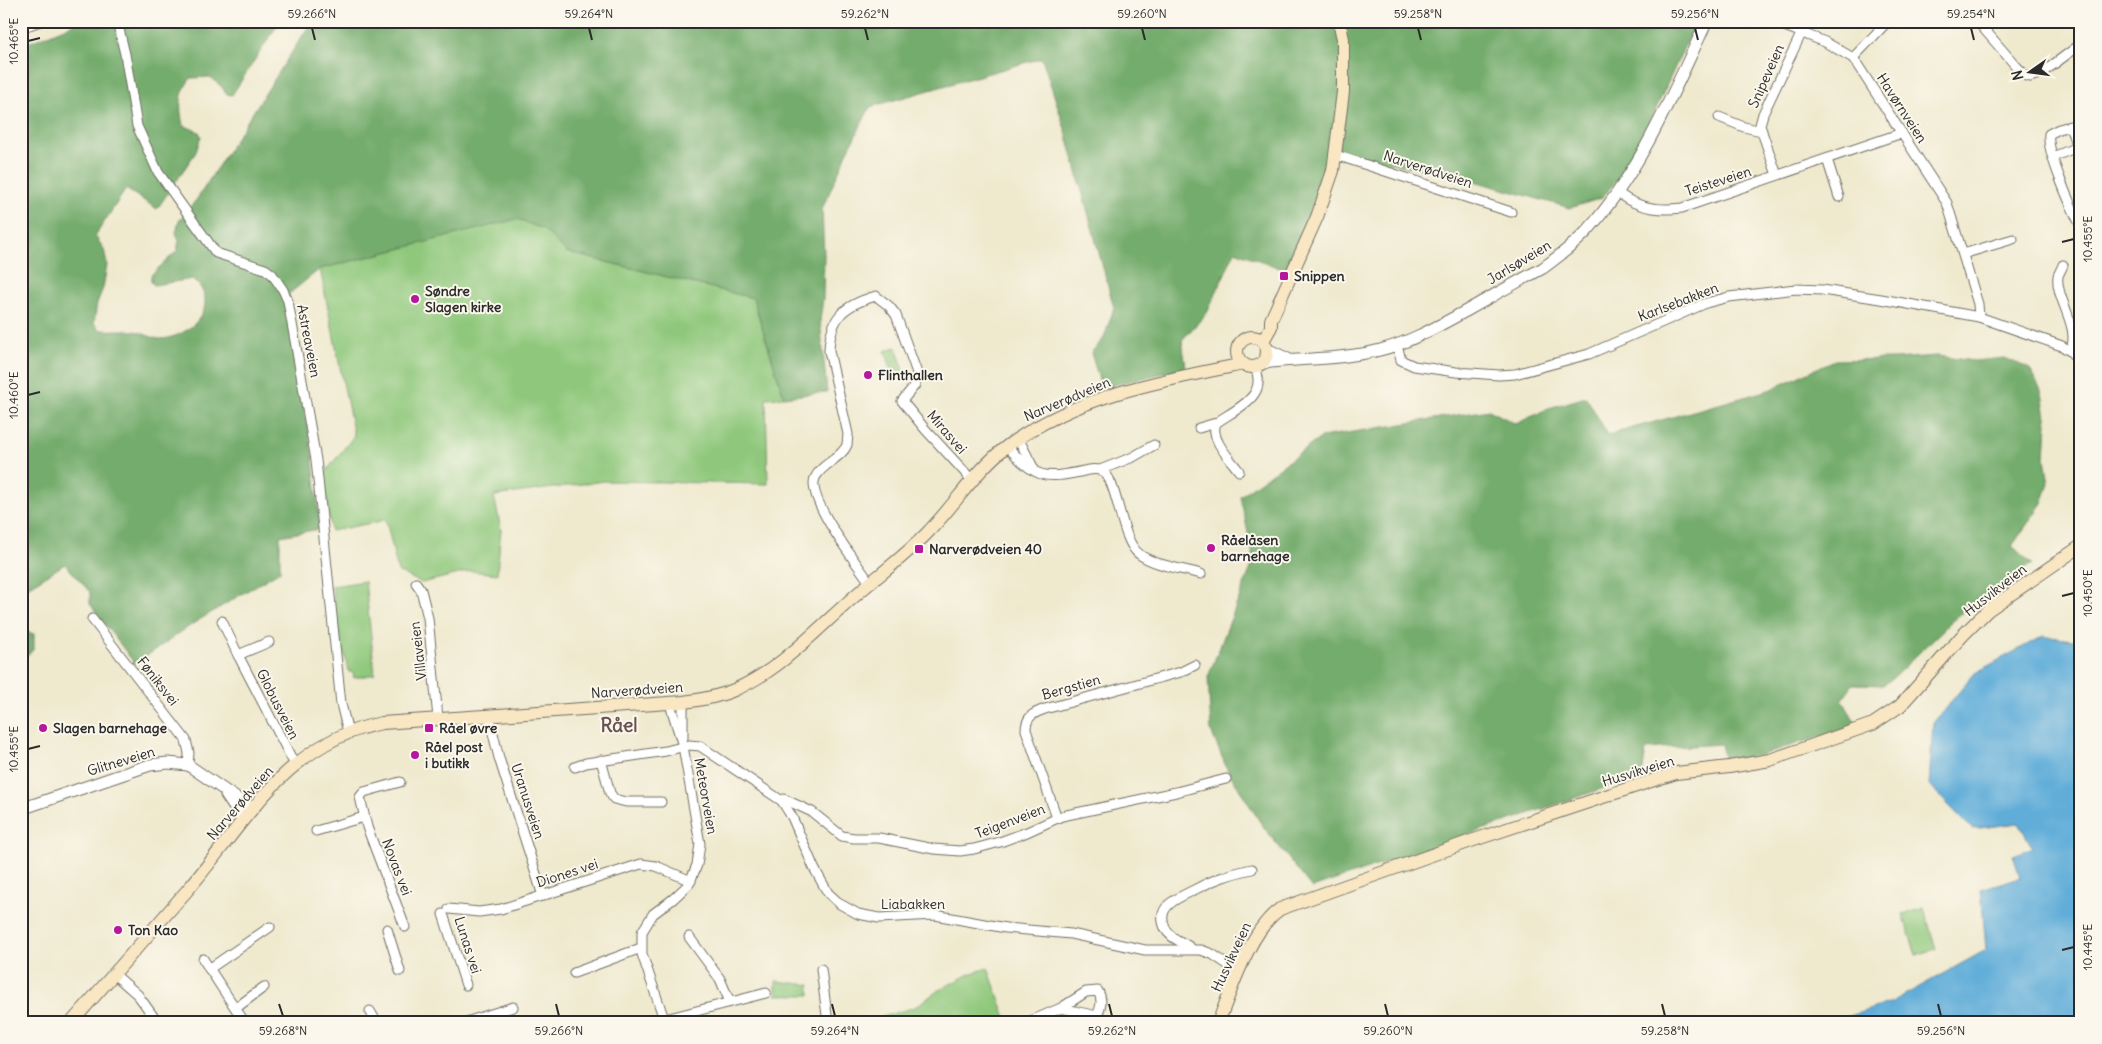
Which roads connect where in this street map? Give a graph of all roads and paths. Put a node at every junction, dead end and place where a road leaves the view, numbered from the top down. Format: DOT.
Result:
graph roads {
  1 [pos="40,21"];
  2 [pos="117,21"];
  3 [pos="1339,21"];
  4 [pos="1707,21"];
  5 [pos="1772,21"];
  6 [pos="1888,21"];
  7 [pos="1977,21"];
  8 [pos="21,28"];
  9 [pos="1801,34"];
  10 [pos="2081,44"];
  11 [pos="1853,58"];
  12 [pos="1720,117"];
  13 [pos="1762,131"];
  14 [pos="1902,133"];
  15 [pos="1336,155"];
  16 [pos="2053,157"];
  17 [pos="1827,158"];
  18 [pos="1777,175"];
  19 [pos="1618,193"];
  20 [pos="1839,197"];
  21 [pos="1512,212"];
  22 [pos="2081,226"];
  23 [pos="2013,239"];
  24 [pos="1963,254"];
  25 [pos="2063,265"];
  26 [pos="1979,317"];
  27 [pos="1261,342"];
  28 [pos="1396,345"];
  29 [pos="2070,351"];
  30 [pos="1238,352"];
  31 [pos="1288,359"];
  32 [pos="2081,363"];
  33 [pos="1254,364"];
  34 [pos="1222,368"];
  35 [pos="1216,423"];
  36 [pos="1199,428"];
  37 [pos="1018,438"];
  38 [pos="1154,445"];
  39 [pos="1007,446"];
  40 [pos="1100,470"];
  41 [pos="1035,471"];
  42 [pos="1238,471"];
  43 [pos="972,480"];
  44 [pos="2081,546"];
  45 [pos="1201,574"];
  46 [pos="416,583"];
  47 [pos="870,583"];
  48 [pos="92,619"];
  49 [pos="222,621"];
  50 [pos="269,642"];
  51 [pos="238,655"];
  52 [pos="1195,665"];
  53 [pos="683,702"];
  54 [pos="670,704"];
  55 [pos="490,715"];
  56 [pos="438,718"];
  57 [pos="348,732"];
  58 [pos="683,746"];
  59 [pos="601,760"];
  60 [pos="295,765"];
  61 [pos="188,766"];
  62 [pos="575,767"];
  63 [pos="1226,779"];
  64 [pos="400,782"];
  65 [pos="224,791"];
  66 [pos="782,801"];
  67 [pos="661,802"];
  68 [pos="21,809"];
  69 [pos="252,809"];
  70 [pos="364,817"];
  71 [pos="1057,818"];
  72 [pos="243,820"];
  73 [pos="316,831"];
  74 [pos="1252,869"];
  75 [pos="691,880"];
  76 [pos="542,896"];
  77 [pos="446,912"];
  78 [pos="270,926"];
  79 [pos="404,926"];
  80 [pos="387,929"];
  81 [pos="689,937"];
  82 [pos="641,948"];
  83 [pos="1192,949"];
  84 [pos="203,959"];
  85 [pos="210,969"];
  86 [pos="821,969"];
  87 [pos="400,971"];
  88 [pos="1239,972"];
  89 [pos="574,973"];
  90 [pos="114,974"];
  91 [pos="466,985"];
  92 [pos="264,988"];
  93 [pos="766,993"];
  94 [pos="730,1002"];
  95 [pos="513,1007"];
  96 [pos="236,1008"];
  97 [pos="1061,1008"];
  98 [pos="370,1011"];
  99 [pos="664,1019"];
  100 [pos="476,1021"];
  101 [pos="71,1023"];
  102 [pos="158,1023"];
  103 [pos="245,1023"];
  104 [pos="377,1023"];
  105 [pos="463,1023"];
  106 [pos="650,1023"];
  107 [pos="828,1023"];
  108 [pos="1026,1023"];
  109 [pos="1218,1023"];
  1 -- 8 [label="street"];
  2 -- 57 [label="street, Astreaveien"];
  3 -- 15 [label="main road"];
  4 -- 19 [label="street, Jarlsøveien"];
  5 -- 9 [label="street, Havørnveien"];
  6 -- 11 [label="street"];
  7 -- 10 [label="street"];
  9 -- 11 [label="street, Havørnveien"];
  9 -- 13 [label="street, Snipeveien"];
  11 -- 14 [label="street, Havørnveien"];
  12 -- 13 [label="street, Snipeveien"];
  13 -- 18 [label="street, Snipeveien"];
  14 -- 17 [label="street, Teisteveien"];
  14 -- 24 [label="street, Havørnveien"];
  15 -- 21 [label="street, Narverødveien"];
  15 -- 27 [label="main road"];
  16 -- 22 [label="street"];
  17 -- 18 [label="street, Teisteveien"];
  17 -- 20 [label="street"];
  18 -- 19 [label="street, Teisteveien"];
  19 -- 28 [label="street, Jarlsøveien"];
  23 -- 24 [label="street"];
  24 -- 26 [label="street, Havørnveien"];
  25 -- 29 [label="street"];
  26 -- 28 [label="street, Karlsebakken"];
  26 -- 29 [label="street, Karlsebakken"];
  27 -- 30 [label="main road"];
  27 -- 31 [label="street, Jarlsøveien"];
  27 -- 33 [label="main road"];
  28 -- 31 [label="street, Jarlsøveien"];
  29 -- 32 [label="street, Karlsebakken"];
  30 -- 33 [label="main road"];
  30 -- 34 [label="main road"];
  31 -- 33 [label="street, Jarlsøveien"];
  33 -- 34 [label="main road, Narverødveien"];
  33 -- 35 [label="street"];
  34 -- 37 [label="main road, Narverødveien"];
  35 -- 36 [label="street"];
  35 -- 42 [label="street"];
  37 -- 39 [label="main road, Narverødveien"];
  37 -- 41 [label="street"];
  38 -- 40 [label="street"];
  39 -- 41 [label="street"];
  39 -- 43 [label="main road, Narverødveien"];
  40 -- 41 [label="street"];
  40 -- 45 [label="street"];
  43 -- 47 [label="main road, Narverødveien"];
  43 -- 47 [label="street, Mirasvei"];
  44 -- 88 [label="main road, Husvikveien"];
  46 -- 56 [label="street, Villaveien"];
  47 -- 53 [label="main road, Narverødveien"];
  48 -- 61 [label="street, Føniksvei"];
  49 -- 51 [label="street, Globusveien"];
  50 -- 51 [label="street"];
  51 -- 60 [label="street, Globusveien"];
  52 -- 71 [label="street, Bergstien"];
  53 -- 54 [label="main road, Narverødveien"];
  53 -- 58 [label="street"];
  54 -- 55 [label="main road, Narverødveien"];
  54 -- 58 [label="street"];
  55 -- 56 [label="main road, Narverødveien"];
  55 -- 76 [label="street, Uranusveien"];
  56 -- 57 [label="main road, Narverødveien"];
  57 -- 60 [label="main road, Narverødveien"];
  58 -- 59 [label="street"];
  58 -- 66 [label="street, Liabakken"];
  58 -- 75 [label="street, Meteorveien"];
  59 -- 62 [label="street"];
  59 -- 67 [label="street"];
  60 -- 69 [label="main road, Narverødveien"];
  61 -- 65 [label="street, Glitneveien"];
  61 -- 68 [label="street, Glitneveien"];
  63 -- 71 [label="street, Teigenveien"];
  64 -- 70 [label="street, Novas vei"];
  65 -- 69 [label="street, Glitneveien"];
  65 -- 72 [label="street, Glitneveien"];
  66 -- 71 [label="street, Teigenveien"];
  66 -- 83 [label="street, Liabakken"];
  69 -- 72 [label="main road, Narverødveien"];
  70 -- 73 [label="street"];
  70 -- 79 [label="street, Novas vei"];
  72 -- 90 [label="main road, Narverødveien"];
  74 -- 83 [label="street, Liabakken"];
  75 -- 76 [label="street, Diones vei"];
  75 -- 82 [label="street, Meteorveien"];
  76 -- 77 [label="street, Diones vei"];
  77 -- 91 [label="street, Lunas vei"];
  78 -- 85 [label="street"];
  80 -- 87 [label="street"];
  81 -- 94 [label="street"];
  82 -- 89 [label="street"];
  82 -- 99 [label="street, Meteorveien"];
  83 -- 88 [label="street, Liabakken"];
  84 -- 85 [label="street"];
  85 -- 96 [label="street"];
  86 -- 107 [label="street"];
  88 -- 109 [label="main road, Husvikveien"];
  90 -- 101 [label="main road, Narverødveien"];
  90 -- 102 [label="street"];
  92 -- 96 [label="street"];
  93 -- 94 [label="street"];
  94 -- 99 [label="street"];
  95 -- 100 [label="street"];
  96 -- 103 [label="street"];
  97 -- 108 [label="street"];
  98 -- 104 [label="street"];
  99 -- 106 [label="street"];
  100 -- 105 [label="street"];
}
